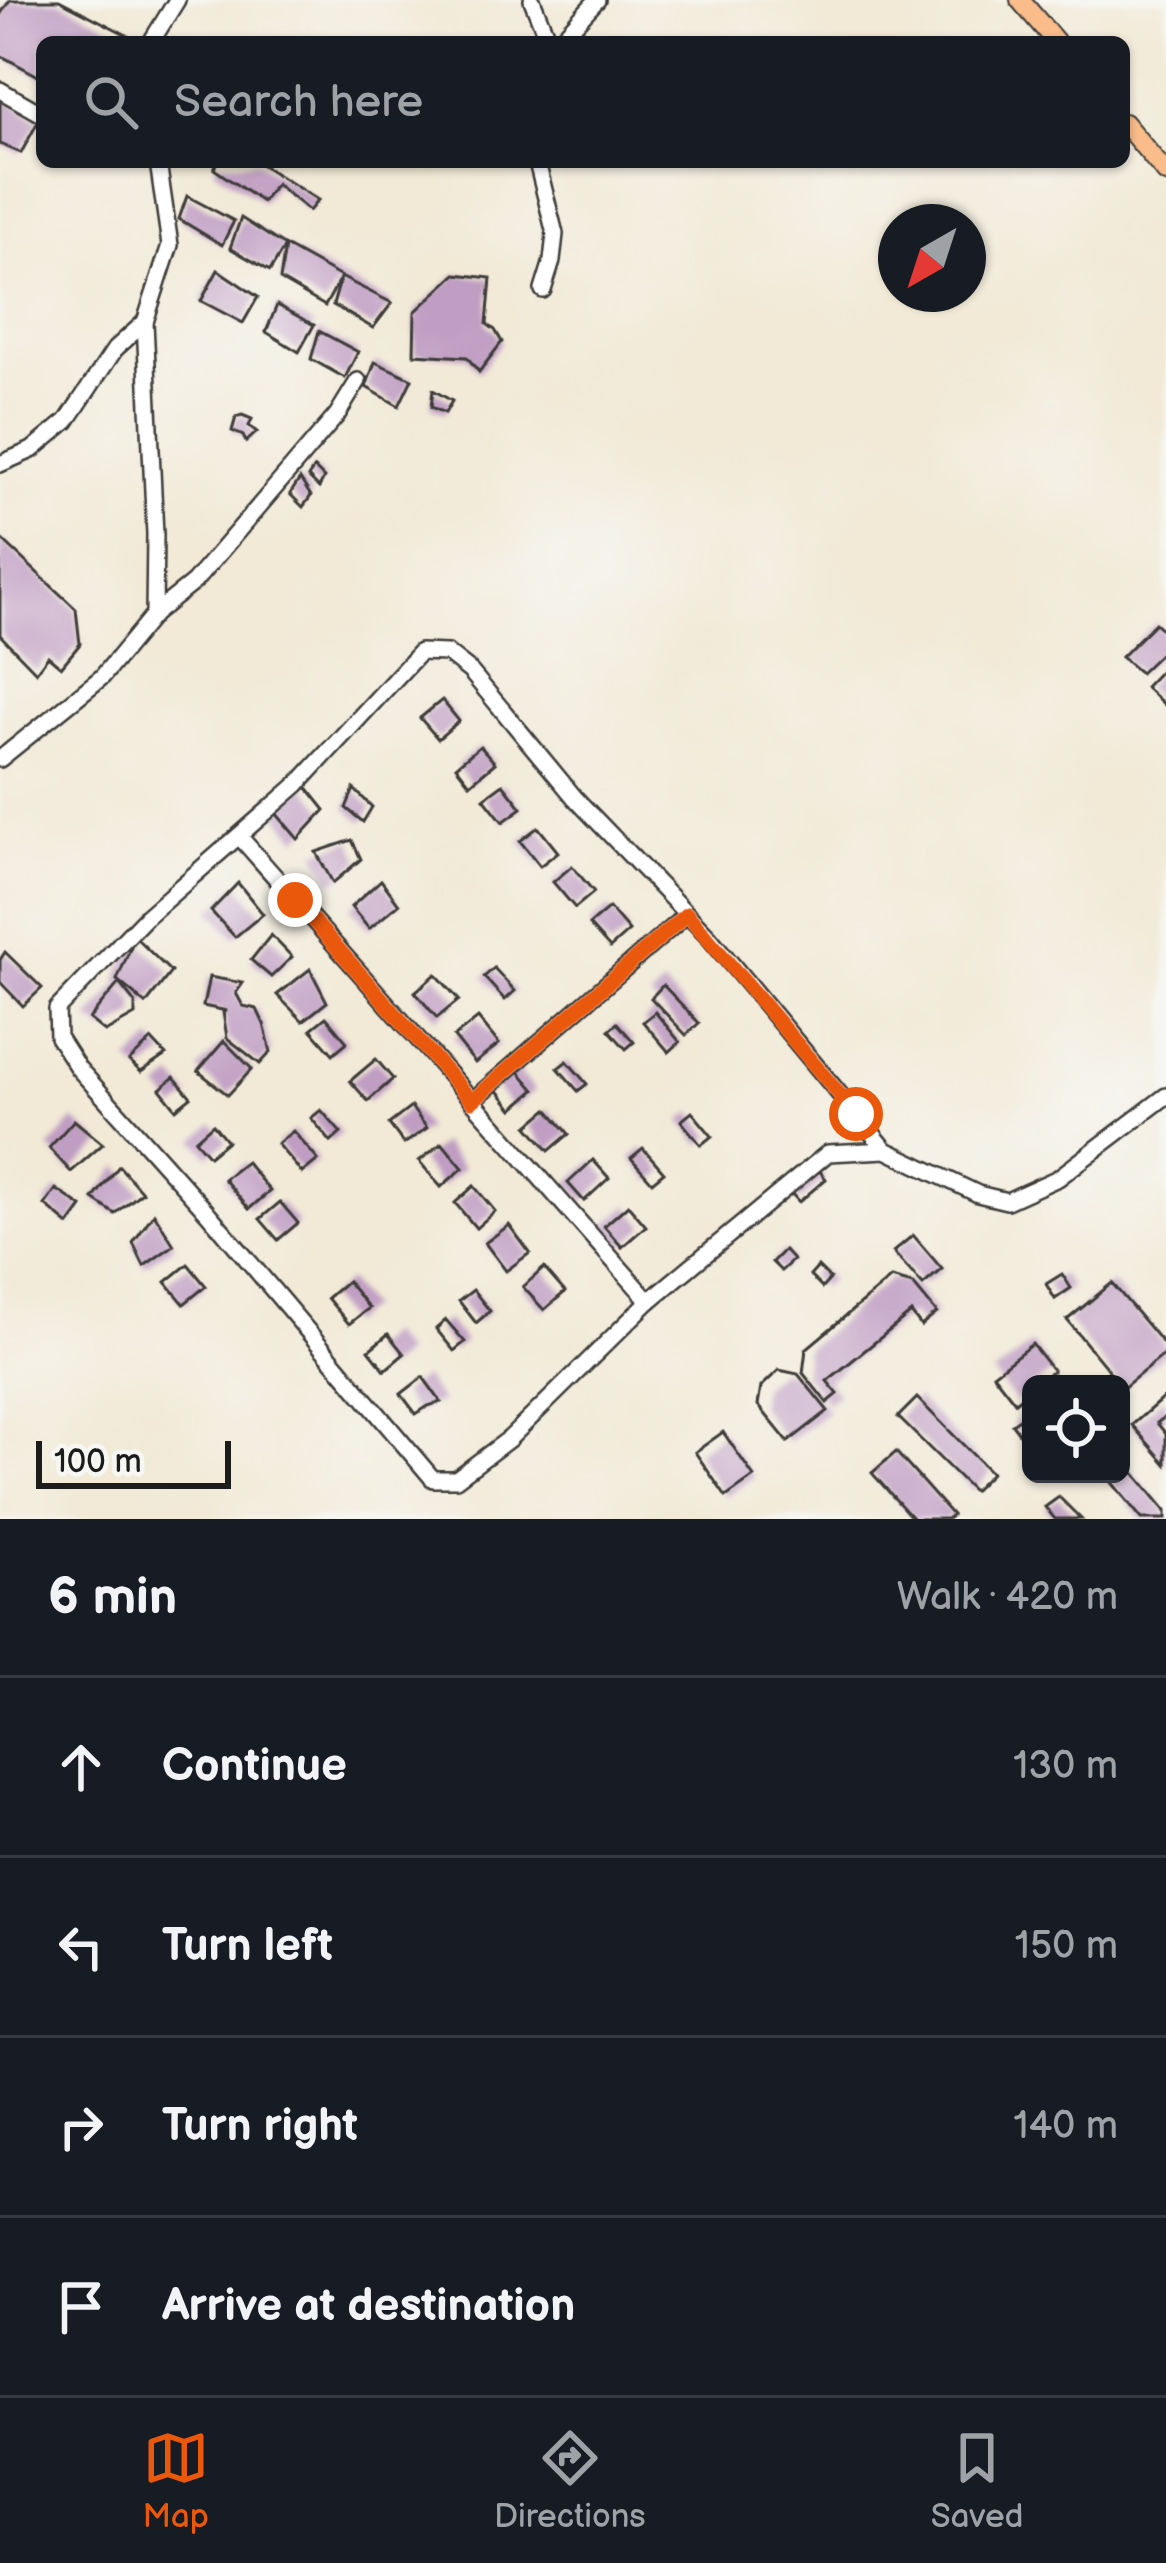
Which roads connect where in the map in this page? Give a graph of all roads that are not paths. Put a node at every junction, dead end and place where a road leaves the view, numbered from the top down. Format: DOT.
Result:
graph roads {
  1 [pos="177,0"];
  2 [pos="532,0"];
  3 [pos="596,0"];
  4 [pos="1020,0"];
  5 [pos="155,36"];
  6 [pos="550,36"];
  7 [pos="559,36"];
  8 [pos="1051,36"];
  9 [pos="0,90"];
  10 [pos="36,111"];
  11 [pos="1130,130"];
  12 [pos="159,168"];
  13 [pos="538,168"];
  14 [pos="1166,172"];
  15 [pos="543,290"];
  16 [pos="145,322"];
  17 [pos="358,381"];
  18 [pos="0,464"];
  19 [pos="154,614"];
  20 [pos="0,759"];
  21 [pos="239,836"];
  22 [pos="687,914"];
  23 [pos="1166,1096"];
  24 [pos="472,1101"];
  25 [pos="886,1150"];
  26 [pos="649,1301"];
  1 -- 5 [label="street"];
  2 -- 6 [label="street"];
  3 -- 7 [label="street"];
  4 -- 8 [label="main road"];
  9 -- 10 [label="street"];
  11 -- 14 [label="main road"];
  12 -- 16 [label="street"];
  13 -- 15 [label="street"];
  16 -- 18 [label="street"];
  16 -- 19 [label="street"];
  17 -- 19 [label="street"];
  19 -- 20 [label="street"];
  21 -- 22 [label="street"];
  21 -- 24 [label="street"];
  21 -- 26 [label="street"];
  22 -- 24 [label="street"];
  22 -- 25 [label="street"];
  23 -- 25 [label="street"];
  24 -- 26 [label="street"];
  25 -- 26 [label="street"];
}
